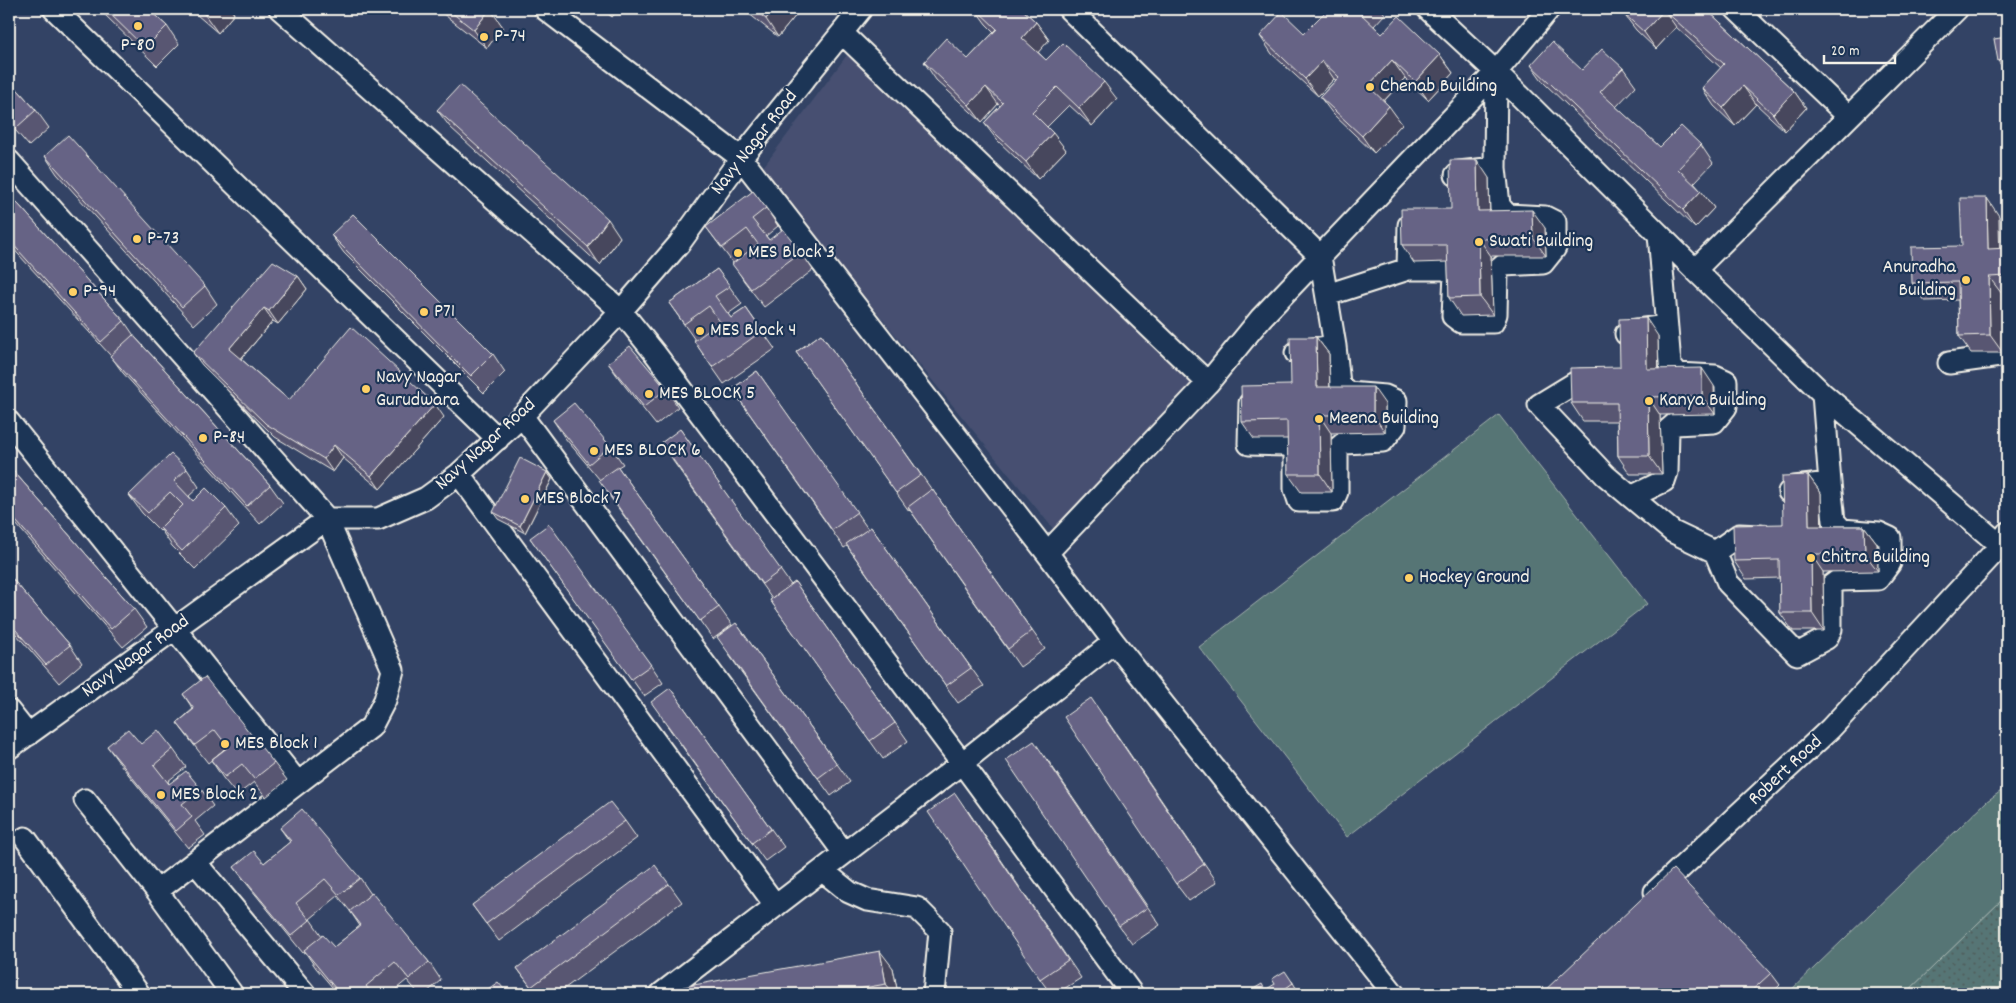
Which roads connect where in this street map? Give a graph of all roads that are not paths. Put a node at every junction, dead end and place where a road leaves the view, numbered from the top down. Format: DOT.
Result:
graph roads {
  1 [pos="54,9"];
  2 [pos="280,9"];
  3 [pos="545,9"];
  4 [pos="860,9"];
  5 [pos="1069,9"];
  6 [pos="1428,9"];
  7 [pos="1549,9"];
  8 [pos="1736,9"];
  9 [pos="1957,9"];
  10 [pos="842,33"];
  11 [pos="1496,72"];
  12 [pos="1848,116"];
  13 [pos="741,158"];
  14 [pos="9,162"];
  15 [pos="1495,168"];
  16 [pos="1454,193"];
  17 [pos="1426,221"];
  18 [pos="1659,234"];
  19 [pos="1320,256"];
  20 [pos="1408,269"];
  21 [pos="1695,270"];
  22 [pos="1327,295"];
  23 [pos="621,311"];
  24 [pos="1666,326"];
  25 [pos="1335,346"];
  26 [pos="1625,352"];
  27 [pos="2007,355"];
  28 [pos="1949,363"];
  29 [pos="1294,372"];
  30 [pos="1622,380"];
  31 [pos="1208,383"];
  32 [pos="1823,394"];
  33 [pos="1266,400"];
  34 [pos="522,416"];
  35 [pos="9,422"];
  36 [pos="498,439"];
  37 [pos="459,474"];
  38 [pos="1830,483"];
  39 [pos="1631,497"];
  40 [pos="1789,508"];
  41 [pos="327,519"];
  42 [pos="1776,536"];
  43 [pos="2005,542"];
  44 [pos="1715,552"];
  45 [pos="1048,553"];
  46 [pos="176,628"];
  47 [pos="1114,642"];
  48 [pos="9,711"];
  49 [pos="28,735"];
  50 [pos="9,748"];
  51 [pos="962,763"];
  52 [pos="298,783"];
  53 [pos="85,800"];
  54 [pos="25,838"];
  55 [pos="844,853"];
  56 [pos="195,862"];
  57 [pos="824,871"];
  58 [pos="157,892"];
  59 [pos="1641,905"];
  60 [pos="776,906"];
  61 [pos="139,994"];
  62 [pos="232,994"];
  63 [pos="305,994"];
  64 [pos="661,994"];
  65 [pos="934,994"];
  66 [pos="1132,994"];
  67 [pos="1394,994"];
  1 -- 36 [label="street"];
  2 -- 23 [label="street"];
  3 -- 13 [label="street"];
  4 -- 10 [label="street, Navy Nagar Road"];
  5 -- 19 [label="street"];
  6 -- 11 [label="street"];
  7 -- 11 [label="street"];
  8 -- 12 [label="street"];
  9 -- 12 [label="street"];
  10 -- 13 [label="street, Navy Nagar Road"];
  10 -- 31 [label="street"];
  11 -- 15 [label="street"];
  11 -- 18 [label="street"];
  11 -- 19 [label="street"];
  12 -- 21 [label="street"];
  13 -- 23 [label="street, Navy Nagar Road"];
  13 -- 45 [label="street"];
  14 -- 41 [label="street"];
  15 -- 16 [label="street"];
  15 -- 20 [label="street"];
  17 -- 20 [label="street"];
  18 -- 21 [label="street"];
  18 -- 24 [label="street"];
  19 -- 22 [label="street"];
  19 -- 31 [label="street"];
  20 -- 22 [label="street"];
  21 -- 32 [label="street"];
  22 -- 25 [label="street"];
  23 -- 34 [label="street, Navy Nagar Road"];
  23 -- 51 [label="street"];
  24 -- 26 [label="street"];
  24 -- 39 [label="street"];
  25 -- 29 [label="street"];
  25 -- 33 [label="street"];
  27 -- 28 [label="street"];
  30 -- 39 [label="street"];
  31 -- 45 [label="street"];
  32 -- 38 [label="street"];
  32 -- 43 [label="street"];
  34 -- 36 [label="street, Navy Nagar Road"];
  34 -- 55 [label="street"];
  35 -- 46 [label="street"];
  36 -- 37 [label="street, Navy Nagar Road"];
  37 -- 41 [label="street, Navy Nagar Road"];
  37 -- 60 [label="street"];
  38 -- 40 [label="street"];
  38 -- 44 [label="street"];
  39 -- 44 [label="street"];
  41 -- 46 [label="street, Navy Nagar Road"];
  41 -- 52 [label="street"];
  42 -- 44 [label="street"];
  43 -- 59 [label="street, Robert Road"];
  45 -- 47 [label="street"];
  46 -- 49 [label="street, Navy Nagar Road"];
  46 -- 52 [label="street"];
  47 -- 51 [label="street"];
  47 -- 67 [label="street"];
  48 -- 49 [label="street"];
  49 -- 50 [label="street, Navy Nagar Road"];
  51 -- 55 [label="street"];
  51 -- 66 [label="street"];
  52 -- 56 [label="street"];
  53 -- 58 [label="street"];
  54 -- 61 [label="street"];
  55 -- 57 [label="street"];
  56 -- 58 [label="street"];
  56 -- 63 [label="street"];
  57 -- 60 [label="street"];
  57 -- 65 [label="street"];
  58 -- 62 [label="street"];
  60 -- 64 [label="street"];
}
